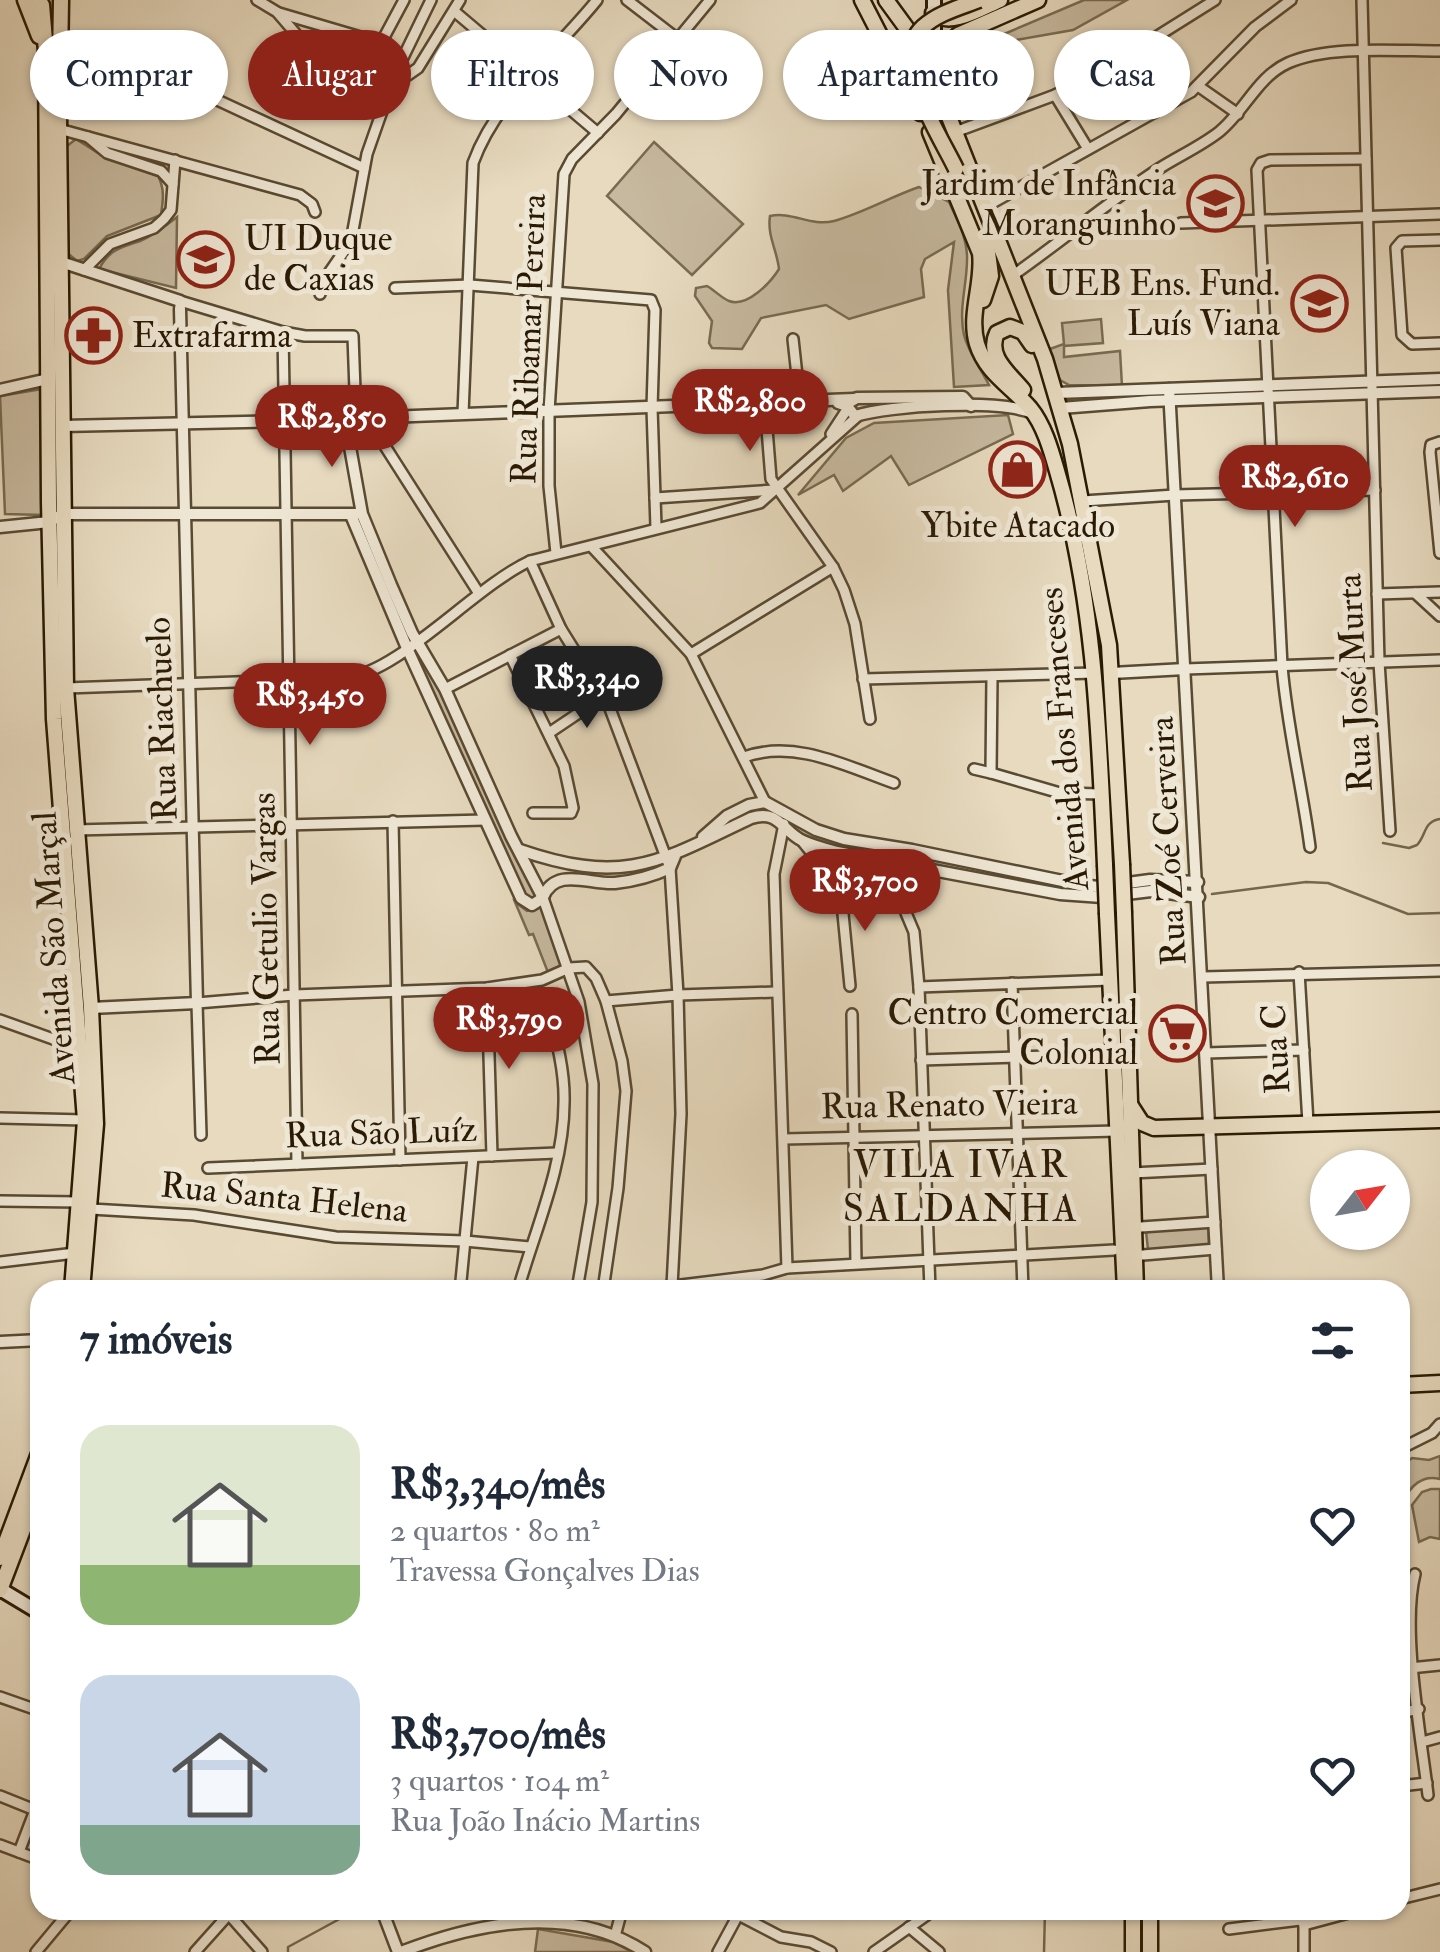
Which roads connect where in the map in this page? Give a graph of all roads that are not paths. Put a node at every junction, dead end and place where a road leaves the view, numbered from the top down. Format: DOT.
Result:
graph roads {
  1 [pos="61,0"];
  2 [pos="257,0"];
  3 [pos="404,0"];
  4 [pos="431,0"];
  5 [pos="460,0"];
  6 [pos="597,0"];
  7 [pos="627,0"];
  8 [pos="710,0"];
  9 [pos="862,0"];
  10 [pos="886,0"];
  11 [pos="979,0"];
  12 [pos="1000,0"];
  13 [pos="1038,0"];
  14 [pos="1214,0"];
  15 [pos="1291,0"];
  16 [pos="1362,0"];
  17 [pos="35,2"];
  18 [pos="933,7"];
  19 [pos="454,11"];
  20 [pos="277,12"];
  21 [pos="43,30"];
  22 [pos="57,30"];
  23 [pos="293,30"];
  24 [pos="477,30"];
  25 [pos="571,30"];
  26 [pos="666,30"];
  27 [pos="687,30"];
  28 [pos="969,30"];
  29 [pos="1167,30"];
  30 [pos="411,41"];
  31 [pos="1440,51"];
  32 [pos="1364,52"];
  33 [pos="411,72"];
  34 [pos="1198,86"];
  35 [pos="1054,96"];
  36 [pos="228,105"];
  37 [pos="1238,114"];
  38 [pos="614,115"];
  39 [pos="52,120"];
  40 [pos="58,120"];
  41 [pos="379,120"];
  42 [pos="495,120"];
  43 [pos="583,120"];
  44 [pos="952,120"];
  45 [pos="1071,120"];
  46 [pos="59,129"];
  47 [pos="955,132"];
  48 [pos="598,133"];
  49 [pos="86,135"];
  50 [pos="1088,149"];
  51 [pos="176,160"];
  52 [pos="1366,160"];
  53 [pos="364,168"];
  54 [pos="174,185"];
  55 [pos="985,207"];
  56 [pos="316,212"];
  57 [pos="1440,214"];
  58 [pos="1367,216"];
  59 [pos="1260,220"];
  60 [pos="1181,223"];
  61 [pos="1440,240"];
  62 [pos="61,262"];
  63 [pos="84,270"];
  64 [pos="1012,276"];
  65 [pos="470,286"];
  66 [pos="395,288"];
  67 [pos="554,292"];
  68 [pos="320,294"];
  69 [pos="180,305"];
  70 [pos="974,328"];
  71 [pos="284,332"];
  72 [pos="794,338"];
  73 [pos="1440,343"];
  74 [pos="48,379"];
  75 [pos="1440,379"];
  76 [pos="1372,387"];
  77 [pos="0,390"];
  78 [pos="1440,390"];
  79 [pos="1268,391"];
  80 [pos="1056,393"];
  81 [pos="1169,395"];
  82 [pos="800,402"];
  83 [pos="765,404"];
  84 [pos="853,404"];
  85 [pos="971,406"];
  86 [pos="652,408"];
  87 [pos="1061,408"];
  88 [pos="549,411"];
  89 [pos="463,414"];
  90 [pos="862,414"];
  91 [pos="1034,414"];
  92 [pos="356,418"];
  93 [pos="285,421"];
  94 [pos="182,423"];
  95 [pos="62,426"];
  96 [pos="1045,436"];
  97 [pos="1440,442"];
  98 [pos="1070,444"];
  99 [pos="818,452"];
  100 [pos="777,489"];
  101 [pos="1375,490"];
  102 [pos="1273,492"];
  103 [pos="1175,495"];
  104 [pos="655,498"];
  105 [pos="1083,501"];
  106 [pos="1438,506"];
  107 [pos="184,514"];
  108 [pos="286,514"];
  109 [pos="357,514"];
  110 [pos="56,518"];
  111 [pos="0,527"];
  112 [pos="656,527"];
  113 [pos="592,547"];
  114 [pos="556,553"];
  115 [pos="1440,553"];
  116 [pos="530,561"];
  117 [pos="833,567"];
  118 [pos="478,592"];
  119 [pos="1440,592"];
  120 [pos="1415,593"];
  121 [pos="1378,594"];
  122 [pos="1440,616"];
  123 [pos="561,629"];
  124 [pos="418,641"];
  125 [pos="407,648"];
  126 [pos="692,654"];
  127 [pos="510,656"];
  128 [pos="1440,660"];
  129 [pos="1379,662"];
  130 [pos="1282,666"];
  131 [pos="1186,669"];
  132 [pos="1095,673"];
  133 [pos="1112,673"];
  134 [pos="992,676"];
  135 [pos="864,679"];
  136 [pos="289,680"];
  137 [pos="188,684"];
  138 [pos="66,688"];
  139 [pos="445,689"];
  140 [pos="604,696"];
  141 [pos="870,719"];
  142 [pos="549,732"];
  143 [pos="744,758"];
  144 [pos="974,770"];
  145 [pos="990,773"];
  146 [pos="894,784"];
  147 [pos="1102,794"];
  148 [pos="765,802"];
  149 [pos="533,813"];
  150 [pos="779,817"];
  151 [pos="485,820"];
  152 [pos="393,821"];
  153 [pos="292,822"];
  154 [pos="194,826"];
  155 [pos="75,830"];
  156 [pos="1390,831"];
  157 [pos="802,840"];
  158 [pos="695,845"];
  159 [pos="1310,846"];
  160 [pos="520,850"];
  161 [pos="837,852"];
  162 [pos="671,860"];
  163 [pos="1013,870"];
  164 [pos="992,880"];
  165 [pos="1198,882"];
  166 [pos="840,888"];
  167 [pos="1199,896"];
  168 [pos="543,898"];
  169 [pos="906,913"];
  170 [pos="569,968"];
  171 [pos="1440,971"];
  172 [pos="1299,972"];
  173 [pos="1202,976"];
  174 [pos="1110,980"];
  175 [pos="1012,983"];
  176 [pos="850,986"];
  177 [pos="919,987"];
  178 [pos="488,988"];
  179 [pos="776,992"];
  180 [pos="396,993"];
  181 [pos="678,995"];
  182 [pos="294,996"];
  183 [pos="606,1001"];
  184 [pos="198,1003"];
  185 [pos="90,1008"];
  186 [pos="549,1012"];
  187 [pos="852,1014"];
  188 [pos="0,1020"];
  189 [pos="82,1049"];
  190 [pos="1304,1050"];
  191 [pos="1206,1052"];
  192 [pos="1113,1054"];
  193 [pos="1015,1058"];
  194 [pos="922,1060"];
  195 [pos="1130,1105"];
  196 [pos="0,1118"];
  197 [pos="85,1120"];
  198 [pos="1440,1120"];
  199 [pos="1308,1123"];
  200 [pos="1209,1126"];
  201 [pos="1116,1131"];
  202 [pos="202,1134"];
  203 [pos="1018,1134"];
  204 [pos="924,1136"];
  205 [pos="856,1138"];
  206 [pos="784,1139"];
  207 [pos="557,1153"];
  208 [pos="492,1156"];
  209 [pos="473,1157"];
  210 [pos="400,1160"];
  211 [pos="297,1164"];
  212 [pos="208,1168"];
  213 [pos="1212,1169"];
  214 [pos="1132,1173"];
  215 [pos="0,1201"];
  216 [pos="86,1205"];
  217 [pos="1214,1222"];
  218 [pos="1141,1227"];
  219 [pos="465,1240"];
  220 [pos="530,1247"];
  221 [pos="1129,1249"];
  222 [pos="1216,1249"];
  223 [pos="75,1254"];
  224 [pos="1022,1254"];
  225 [pos="928,1259"];
  226 [pos="0,1262"];
  227 [pos="856,1263"];
  228 [pos="786,1268"];
  229 [pos="73,1280"];
  230 [pos="82,1280"];
  231 [pos="460,1280"];
  232 [pos="521,1280"];
  233 [pos="578,1280"];
  234 [pos="604,1280"];
  235 [pos="672,1280"];
  236 [pos="721,1280"];
  237 [pos="929,1280"];
  238 [pos="1023,1280"];
  239 [pos="1119,1280"];
  240 [pos="1126,1280"];
  241 [pos="1134,1280"];
  242 [pos="1141,1280"];
  243 [pos="1218,1280"];
  244 [pos="30,1344"];
  245 [pos="0,1346"];
  246 [pos="1440,1383"];
  247 [pos="1410,1384"];
  248 [pos="1440,1424"];
  249 [pos="1410,1444"];
  250 [pos="30,1478"];
  251 [pos="30,1511"];
  252 [pos="0,1558"];
  253 [pos="1416,1574"];
  254 [pos="0,1590"];
  255 [pos="30,1607"];
  256 [pos="1440,1665"];
  257 [pos="1414,1667"];
  258 [pos="1410,1668"];
  259 [pos="0,1697"];
  260 [pos="30,1708"];
  261 [pos="1419,1710"];
  262 [pos="1410,1711"];
  263 [pos="1440,1738"];
  264 [pos="1422,1742"];
  265 [pos="1427,1783"];
  266 [pos="1410,1785"];
  267 [pos="1428,1795"];
  268 [pos="0,1796"];
  269 [pos="30,1808"];
  270 [pos="30,1824"];
  271 [pos="0,1845"];
  272 [pos="20,1852"];
  273 [pos="30,1856"];
  274 [pos="1440,1889"];
  275 [pos="1410,1896"];
  276 [pos="63,1920"];
  277 [pos="221,1920"];
  278 [pos="234,1920"];
  279 [pos="386,1920"];
  280 [pos="619,1920"];
  281 [pos="730,1920"];
  282 [pos="749,1920"];
  283 [pos="919,1920"];
  284 [pos="1133,1920"];
  285 [pos="1150,1920"];
  286 [pos="1293,1920"];
  287 [pos="1300,1920"];
  288 [pos="909,1927"];
  289 [pos="1229,1929"];
  290 [pos="615,1936"];
  291 [pos="36,1952"];
  292 [pos="195,1952"];
  293 [pos="262,1952"];
  294 [pos="400,1952"];
  295 [pos="645,1952"];
  296 [pos="718,1952"];
  297 [pos="831,1952"];
  298 [pos="874,1952"];
  299 [pos="939,1952"];
  300 [pos="1133,1952"];
  301 [pos="1150,1952"];
  302 [pos="1304,1952"];
  1 -- 17 [label="main road"];
  1 -- 22 [label="main road, Avenida São Marçal"];
  2 -- 20 [label="street"];
  3 -- 20 [label="street"];
  4 -- 30 [label="street"];
  5 -- 19 [label="street"];
  6 -- 25 [label="street"];
  7 -- 26 [label="street"];
  8 -- 27 [label="street, Rua Ribamar Pereira"];
  9 -- 70 [label="main road"];
  10 -- 47 [label="main road, Avenida dos Franceses"];
  11 -- 70 [label="main road, bridge"];
  12 -- 18 [label="main road"];
  13 -- 28 [label="main road"];
  14 -- 29 [label="street"];
  15 -- 34 [label="street"];
  16 -- 32 [label="street, Rua José Murta"];
  17 -- 21 [label="main road, Avenida São Marçal"];
  19 -- 24 [label="street"];
  19 -- 33 [label="street"];
  20 -- 23 [label="street"];
  31 -- 32 [label="street"];
  32 -- 37 [label="street"];
  32 -- 52 [label="street, Rua José Murta"];
  34 -- 37 [label="street"];
  34 -- 50 [label="street"];
  35 -- 47 [label="street"];
  36 -- 53 [label="street"];
  37 -- 64 [label="street"];
  38 -- 48 [label="street, Rua Ribamar Pereira"];
  39 -- 74 [label="main road, Avenida São Marçal"];
  40 -- 46 [label="main road, Avenida São Marçal"];
  41 -- 53 [label="street"];
  42 -- 65 [label="street"];
  43 -- 48 [label="street"];
  44 -- 47 [label="main road"];
  45 -- 50 [label="street"];
  46 -- 49 [label="street"];
  46 -- 62 [label="main road, Avenida São Marçal"];
  47 -- 55 [label="main road, Avenida dos Franceses"];
  48 -- 67 [label="street, Rua Ribamar Pereira"];
  49 -- 51 [label="street"];
  49 -- 54 [label="street"];
  50 -- 55 [label="street"];
  51 -- 54 [label="street"];
  51 -- 56 [label="street"];
  52 -- 58 [label="street, Rua José Murta"];
  52 -- 59 [label="street"];
  53 -- 68 [label="street"];
  54 -- 63 [label="street"];
  55 -- 64 [label="main road, Avenida dos Franceses"];
  57 -- 58 [label="street"];
  58 -- 59 [label="street"];
  58 -- 76 [label="street, Rua José Murta"];
  59 -- 60 [label="street"];
  59 -- 79 [label="street"];
  61 -- 73 [label="street"];
  62 -- 63 [label="street"];
  62 -- 95 [label="main road, Avenida São Marçal"];
  63 -- 69 [label="street"];
  64 -- 80 [label="main road, Avenida dos Franceses"];
  65 -- 66 [label="street"];
  65 -- 67 [label="street"];
  65 -- 89 [label="street"];
  67 -- 86 [label="street"];
  67 -- 88 [label="street, Rua Ribamar Pereira"];
  69 -- 71 [label="street"];
  69 -- 94 [label="street, Rua Riachuelo"];
  70 -- 91 [label="main road, Avenida dos Franceses"];
  71 -- 92 [label="street"];
  71 -- 93 [label="street, Rua Getulio Vargas"];
  72 -- 82 [label="street"];
  74 -- 77 [label="street"];
  74 -- 110 [label="main road, Avenida São Marçal"];
  75 -- 76 [label="street"];
  76 -- 78 [label="street"];
  76 -- 79 [label="street"];
  76 -- 101 [label="street, Rua José Murta"];
  79 -- 81 [label="street"];
  79 -- 102 [label="street"];
  80 -- 81 [label="street"];
  80 -- 87 [label="main road, Avenida dos Franceses"];
  81 -- 87 [label="street"];
  81 -- 103 [label="street, Rua Zoé Cerveira"];
  82 -- 83 [label="street"];
  82 -- 84 [label="street"];
  83 -- 86 [label="street"];
  83 -- 100 [label="street"];
  84 -- 85 [label="street"];
  84 -- 90 [label="street"];
  84 -- 99 [label="street"];
  85 -- 90 [label="street"];
  85 -- 91 [label="street"];
  86 -- 88 [label="street"];
  86 -- 104 [label="street"];
  87 -- 98 [label="main road, Avenida dos Franceses"];
  88 -- 89 [label="street"];
  88 -- 114 [label="street, Rua Ribamar Pereira"];
  89 -- 92 [label="street"];
  90 -- 99 [label="street"];
  91 -- 96 [label="main road, Avenida dos Franceses"];
  92 -- 93 [label="street"];
  92 -- 109 [label="street"];
  92 -- 118 [label="street"];
  93 -- 94 [label="street"];
  93 -- 108 [label="street, Rua Getulio Vargas"];
  94 -- 95 [label="street"];
  94 -- 107 [label="street, Rua Riachuelo"];
  95 -- 110 [label="main road, Avenida São Marçal"];
  96 -- 98 [label="main road"];
  96 -- 132 [label="main road, Avenida dos Franceses"];
  97 -- 106 [label="street"];
  98 -- 105 [label="main road, Avenida dos Franceses"];
  99 -- 100 [label="street"];
  100 -- 104 [label="street"];
  100 -- 112 [label="street"];
  100 -- 117 [label="street"];
  101 -- 102 [label="street"];
  101 -- 121 [label="street, Rua José Murta"];
  102 -- 103 [label="street"];
  102 -- 130 [label="street"];
  103 -- 105 [label="street"];
  103 -- 131 [label="street, Rua Zoé Cerveira"];
  104 -- 112 [label="street"];
  105 -- 133 [label="main road, Avenida dos Franceses"];
  106 -- 115 [label="street"];
  107 -- 108 [label="street"];
  107 -- 110 [label="street"];
  107 -- 137 [label="street, Rua Riachuelo"];
  108 -- 109 [label="street"];
  108 -- 136 [label="street, Rua Getulio Vargas"];
  109 -- 124 [label="street"];
  109 -- 125 [label="street"];
  110 -- 111 [label="street"];
  110 -- 138 [label="main road, Avenida São Marçal"];
  110 -- 189 [label="main road, Avenida São Marçal"];
  112 -- 113 [label="street"];
  113 -- 114 [label="street"];
  113 -- 126 [label="street"];
  114 -- 116 [label="street"];
  116 -- 118 [label="street"];
  116 -- 123 [label="street"];
  117 -- 126 [label="street"];
  117 -- 135 [label="street"];
  118 -- 124 [label="street"];
  119 -- 120 [label="street"];
  120 -- 121 [label="street"];
  120 -- 122 [label="street"];
  121 -- 129 [label="street, Rua José Murta"];
  123 -- 127 [label="street"];
  123 -- 140 [label="street"];
  124 -- 125 [label="street"];
  124 -- 139 [label="street"];
  125 -- 136 [label="street"];
  125 -- 151 [label="street"];
  126 -- 143 [label="street"];
  127 -- 139 [label="street"];
  127 -- 142 [label="street"];
  128 -- 129 [label="street"];
  129 -- 130 [label="street"];
  129 -- 156 [label="street, Rua José Murta"];
  130 -- 131 [label="street"];
  130 -- 159 [label="street"];
  131 -- 133 [label="street"];
  131 -- 165 [label="street, Rua Zoé Cerveira"];
  132 -- 134 [label="street"];
  132 -- 147 [label="main road, Avenida dos Franceses"];
  133 -- 195 [label="main road, Avenida dos Franceses, bridge"];
  134 -- 135 [label="street"];
  134 -- 145 [label="street"];
  135 -- 141 [label="street"];
  136 -- 137 [label="street"];
  136 -- 153 [label="street, Rua Getulio Vargas"];
  137 -- 138 [label="street"];
  137 -- 154 [label="street, Rua Riachuelo"];
  138 -- 155 [label="main road, Avenida São Marçal"];
  139 -- 160 [label="street"];
  140 -- 142 [label="street"];
  140 -- 162 [label="street"];
  142 -- 149 [label="street"];
  143 -- 146 [label="street"];
  143 -- 148 [label="street"];
  144 -- 145 [label="street"];
  145 -- 147 [label="street"];
  147 -- 174 [label="main road, Avenida dos Franceses, bridge"];
  148 -- 150 [label="street"];
  148 -- 158 [label="street"];
  150 -- 157 [label="street"];
  150 -- 158 [label="street"];
  150 -- 163 [label="street"];
  150 -- 179 [label="street"];
  151 -- 152 [label="street"];
  151 -- 168 [label="street"];
  152 -- 153 [label="street"];
  152 -- 180 [label="street"];
  153 -- 154 [label="street"];
  153 -- 182 [label="street, Rua Getulio Vargas"];
  154 -- 155 [label="street"];
  154 -- 184 [label="street, Rua Riachuelo"];
  155 -- 185 [label="main road, Avenida São Marçal"];
  157 -- 161 [label="street"];
  157 -- 166 [label="street"];
  158 -- 162 [label="street"];
  160 -- 162 [label="street"];
  160 -- 168 [label="street"];
  161 -- 164 [label="street"];
  161 -- 166 [label="street"];
  162 -- 168 [label="street"];
  162 -- 181 [label="street"];
  163 -- 164 [label="street"];
  163 -- 165 [label="street"];
  164 -- 167 [label="street"];
  165 -- 167 [label="street, Rua Zoé Cerveira"];
  166 -- 176 [label="street"];
  167 -- 173 [label="street, Rua Zoé Cerveira"];
  168 -- 170 [label="street"];
  169 -- 177 [label="street"];
  170 -- 178 [label="street"];
  170 -- 183 [label="street"];
  170 -- 233 [label="street"];
  171 -- 172 [label="street"];
  172 -- 173 [label="street"];
  172 -- 190 [label="street, Rua C"];
  173 -- 191 [label="street, Rua Zoé Cerveira"];
  174 -- 175 [label="street"];
  174 -- 192 [label="main road, Avenida dos Franceses"];
  175 -- 177 [label="street"];
  175 -- 193 [label="street"];
  177 -- 194 [label="street"];
  178 -- 180 [label="street"];
  178 -- 208 [label="street"];
  179 -- 181 [label="street"];
  179 -- 206 [label="street"];
  180 -- 182 [label="street"];
  180 -- 210 [label="street"];
  181 -- 183 [label="street"];
  181 -- 235 [label="street"];
  182 -- 184 [label="street"];
  182 -- 211 [label="street, Rua Getulio Vargas"];
  183 -- 234 [label="street"];
  184 -- 185 [label="street"];
  184 -- 202 [label="street, Rua Riachuelo"];
  185 -- 216 [label="main road, Avenida São Marçal"];
  186 -- 207 [label="street"];
  187 -- 205 [label="street"];
  188 -- 189 [label="street"];
  189 -- 197 [label="main road, Avenida São Marçal"];
  190 -- 191 [label="street"];
  190 -- 199 [label="street, Rua C"];
  191 -- 200 [label="street, Rua Zoé Cerveira"];
  192 -- 193 [label="street"];
  192 -- 201 [label="main road, Avenida dos Franceses"];
  193 -- 194 [label="street"];
  193 -- 203 [label="street"];
  194 -- 204 [label="street"];
  195 -- 200 [label="main road"];
  195 -- 214 [label="main road, Avenida dos Franceses"];
  196 -- 197 [label="street"];
  197 -- 216 [label="main road, Avenida São Marçal"];
  198 -- 199 [label="main road"];
  199 -- 200 [label="main road"];
  200 -- 213 [label="street, Rua Zoé Cerveira"];
  201 -- 203 [label="street, Rua Renato Vieira"];
  201 -- 221 [label="main road, Avenida dos Franceses"];
  203 -- 204 [label="street, Rua Renato Vieira"];
  203 -- 224 [label="street"];
  204 -- 205 [label="street, Rua Renato Vieira"];
  204 -- 225 [label="street"];
  205 -- 206 [label="street, Rua Renato Vieira"];
  205 -- 227 [label="street"];
  206 -- 228 [label="street"];
  207 -- 208 [label="street, Rua São Luíz"];
  207 -- 220 [label="street"];
  208 -- 209 [label="street, Rua São Luíz"];
  209 -- 210 [label="street, Rua São Luíz"];
  209 -- 219 [label="street"];
  210 -- 211 [label="street, Rua São Luíz"];
  211 -- 212 [label="street, Rua São Luíz"];
  213 -- 214 [label="street"];
  213 -- 217 [label="street, Rua Zoé Cerveira"];
  214 -- 218 [label="main road"];
  214 -- 221 [label="main road, Avenida dos Franceses"];
  215 -- 216 [label="street, Rua Santa Helena"];
  216 -- 219 [label="street, Rua Santa Helena"];
  216 -- 223 [label="main road, Avenida São Marçal"];
  216 -- 230 [label="main road, Avenida São Marçal"];
  217 -- 218 [label="street"];
  217 -- 222 [label="street, Rua Zoé Cerveira"];
  218 -- 221 [label="main road"];
  219 -- 220 [label="street, Rua Santa Helena"];
  219 -- 231 [label="street"];
  220 -- 232 [label="street"];
  221 -- 222 [label="street"];
  221 -- 224 [label="street"];
  221 -- 239 [label="main road"];
  221 -- 240 [label="main road, Avenida dos Franceses"];
  221 -- 241 [label="main road, Avenida dos Franceses"];
  221 -- 242 [label="main road"];
  222 -- 243 [label="street, Rua Zoé Cerveira"];
  223 -- 226 [label="street"];
  223 -- 229 [label="main road, Avenida São Marçal"];
  224 -- 225 [label="street"];
  224 -- 238 [label="street"];
  225 -- 227 [label="street"];
  225 -- 237 [label="street"];
  227 -- 228 [label="street"];
  228 -- 236 [label="street"];
  244 -- 245 [label="street"];
  246 -- 247 [label="main road"];
  248 -- 249 [label="street"];
  250 -- 252 [label="main road"];
  251 -- 254 [label="main road"];
  253 -- 257 [label="street"];
  254 -- 255 [label="main road"];
  256 -- 257 [label="street"];
  257 -- 258 [label="street"];
  257 -- 261 [label="street"];
  259 -- 260 [label="street"];
  261 -- 262 [label="street"];
  261 -- 264 [label="street"];
  263 -- 264 [label="street"];
  264 -- 265 [label="street"];
  265 -- 266 [label="street"];
  265 -- 267 [label="street"];
  268 -- 269 [label="street"];
  270 -- 272 [label="street"];
  271 -- 272 [label="street"];
  272 -- 273 [label="street"];
  274 -- 275 [label="street"];
  276 -- 291 [label="street"];
  277 -- 292 [label="street"];
  278 -- 293 [label="street"];
  279 -- 294 [label="street"];
  280 -- 290 [label="street"];
  281 -- 296 [label="street"];
  282 -- 297 [label="street"];
  283 -- 288 [label="street"];
  284 -- 300 [label="main road"];
  285 -- 301 [label="main road"];
  286 -- 289 [label="street"];
  287 -- 302 [label="street"];
  288 -- 298 [label="street"];
  288 -- 299 [label="street"];
  290 -- 294 [label="street"];
  290 -- 295 [label="street"];
}
